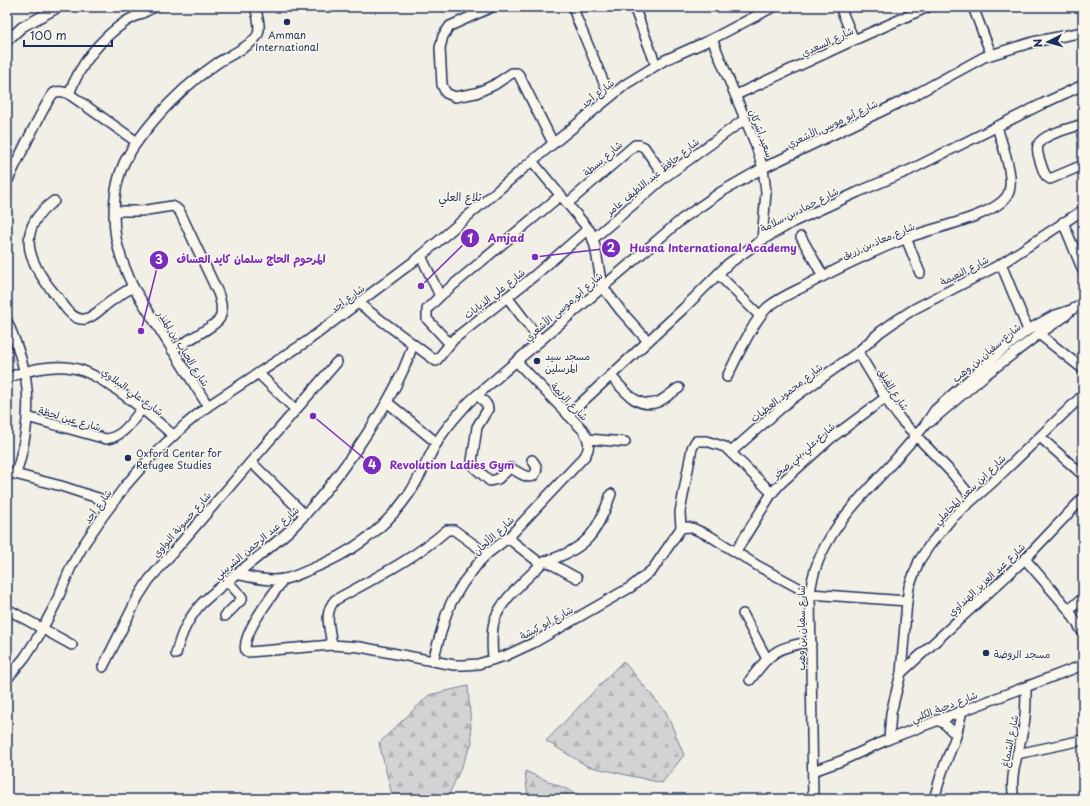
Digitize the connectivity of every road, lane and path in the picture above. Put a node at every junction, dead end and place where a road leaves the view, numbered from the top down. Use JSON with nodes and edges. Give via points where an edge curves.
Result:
{"nodes":[{"id":1,"x":59,"y":7,"type":"edge"},
{"id":2,"x":155,"y":7,"type":"edge"},
{"id":3,"x":255,"y":7,"type":"edge"},
{"id":4,"x":492,"y":7,"type":"edge"},
{"id":5,"x":573,"y":7,"type":"edge"},
{"id":6,"x":634,"y":7,"type":"edge"},
{"id":7,"x":773,"y":7,"type":"edge"},
{"id":8,"x":840,"y":7,"type":"edge"},
{"id":9,"x":928,"y":7,"type":"edge"},
{"id":10,"x":969,"y":7,"type":"edge"},
{"id":11,"x":974,"y":11,"type":"edge"},
{"id":12,"x":1083,"y":32,"type":"edge"},
{"id":13,"x":712,"y":39,"type":"junction"},
{"id":14,"x":854,"y":40,"type":"junction"},
{"id":15,"x":7,"y":41,"type":"edge"},
{"id":16,"x":991,"y":54,"type":"junction"},
{"id":17,"x":656,"y":65,"type":"junction"},
{"id":18,"x":1083,"y":85,"type":"edge"},
{"id":19,"x":69,"y":94,"type":"junction"},
{"id":20,"x":736,"y":95,"type":"junction"},
{"id":21,"x":610,"y":97,"type":"junction"},
{"id":22,"x":745,"y":119,"type":"junction"},
{"id":23,"x":1083,"y":124,"type":"edge"},
{"id":24,"x":997,"y":126,"type":"junction"},
{"id":25,"x":137,"y":142,"type":"junction"},
{"id":26,"x":554,"y":143,"type":"junction"},
{"id":27,"x":532,"y":161,"type":"junction"},
{"id":28,"x":1083,"y":164,"type":"edge"},
{"id":29,"x":763,"y":168,"type":"junction"},
{"id":30,"x":665,"y":177,"type":"junction"},
{"id":31,"x":7,"y":182,"type":"edge"},
{"id":32,"x":561,"y":195,"type":"junction"},
{"id":33,"x":54,"y":201,"type":"dead end"},
{"id":34,"x":568,"y":203,"type":"junction"},
{"id":35,"x":1083,"y":210,"type":"edge"},
{"id":36,"x":115,"y":211,"type":"junction"},
{"id":37,"x":1063,"y":222,"type":"junction"},
{"id":38,"x":588,"y":228,"type":"junction"},
{"id":39,"x":801,"y":237,"type":"dead end"},
{"id":40,"x":593,"y":238,"type":"junction"},
{"id":41,"x":906,"y":238,"type":"junction"},
{"id":42,"x":762,"y":240,"type":"junction"},
{"id":43,"x":421,"y":256,"type":"junction"},
{"id":44,"x":1001,"y":264,"type":"junction"},
{"id":45,"x":1083,"y":271,"type":"edge"},
{"id":46,"x":920,"y":273,"type":"dead end"},
{"id":47,"x":718,"y":274,"type":"junction"},
{"id":48,"x":822,"y":276,"type":"junction"},
{"id":49,"x":133,"y":286,"type":"junction"},
{"id":50,"x":602,"y":286,"type":"junction"},
{"id":51,"x":440,"y":296,"type":"junction"},
{"id":52,"x":507,"y":296,"type":"junction"},
{"id":53,"x":358,"y":303,"type":"junction"},
{"id":54,"x":1083,"y":304,"type":"edge"},
{"id":55,"x":1071,"y":310,"type":"junction"},
{"id":56,"x":760,"y":316,"type":"junction"},
{"id":57,"x":7,"y":321,"type":"edge"},
{"id":58,"x":1028,"y":330,"type":"junction"},
{"id":59,"x":1039,"y":334,"type":"junction"},
{"id":60,"x":540,"y":340,"type":"junction"},
{"id":61,"x":648,"y":341,"type":"junction"},
{"id":62,"x":413,"y":344,"type":"junction"},
{"id":63,"x":449,"y":344,"type":"junction"},
{"id":64,"x":172,"y":350,"type":"junction"},
{"id":65,"x":858,"y":352,"type":"junction"},
{"id":66,"x":337,"y":362,"type":"dead end"},
{"id":67,"x":517,"y":362,"type":"junction"},
{"id":68,"x":1083,"y":369,"type":"edge"},
{"id":69,"x":24,"y":372,"type":"junction"},
{"id":70,"x":259,"y":374,"type":"junction"},
{"id":71,"x":611,"y":376,"type":"junction"},
{"id":72,"x":726,"y":377,"type":"dead end"},
{"id":73,"x":7,"y":378,"type":"edge"},
{"id":74,"x":679,"y":388,"type":"dead end"},
{"id":75,"x":477,"y":395,"type":"junction"},
{"id":76,"x":1083,"y":395,"type":"edge"},
{"id":77,"x":885,"y":398,"type":"junction"},
{"id":78,"x":387,"y":402,"type":"junction"},
{"id":79,"x":208,"y":406,"type":"junction"},
{"id":80,"x":142,"y":409,"type":"junction"},
{"id":81,"x":296,"y":410,"type":"junction"},
{"id":82,"x":568,"y":415,"type":"junction"},
{"id":83,"x":27,"y":417,"type":"junction"},
{"id":84,"x":925,"y":425,"type":"junction"},
{"id":85,"x":174,"y":435,"type":"junction"},
{"id":86,"x":916,"y":436,"type":"junction"},
{"id":87,"x":1040,"y":437,"type":"junction"},
{"id":88,"x":588,"y":439,"type":"junction"},
{"id":89,"x":625,"y":442,"type":"dead end"},
{"id":90,"x":437,"y":443,"type":"junction"},
{"id":91,"x":731,"y":452,"type":"junction"},
{"id":92,"x":532,"y":460,"type":"dead end"},
{"id":93,"x":251,"y":462,"type":"junction"},
{"id":94,"x":11,"y":473,"type":"edge"},
{"id":95,"x":1083,"y":475,"type":"edge"},
{"id":96,"x":772,"y":493,"type":"junction"},
{"id":97,"x":611,"y":494,"type":"dead end"},
{"id":98,"x":1083,"y":498,"type":"edge"},
{"id":99,"x":973,"y":499,"type":"junction"},
{"id":100,"x":113,"y":503,"type":"junction"},
{"id":101,"x":305,"y":515,"type":"junction"},
{"id":102,"x":681,"y":528,"type":"junction"},
{"id":103,"x":508,"y":538,"type":"junction"},
{"id":104,"x":736,"y":551,"type":"junction"},
{"id":105,"x":487,"y":554,"type":"junction"},
{"id":106,"x":1025,"y":559,"type":"junction"},
{"id":107,"x":544,"y":562,"type":"junction"},
{"id":108,"x":236,"y":574,"type":"junction"},
{"id":109,"x":577,"y":578,"type":"dead end"},
{"id":110,"x":284,"y":579,"type":"junction"},
{"id":111,"x":227,"y":581,"type":"junction"},
{"id":112,"x":810,"y":594,"type":"junction"},
{"id":113,"x":1083,"y":598,"type":"edge"},
{"id":114,"x":907,"y":601,"type":"junction"},
{"id":115,"x":7,"y":609,"type":"edge"},
{"id":116,"x":1069,"y":610,"type":"junction"},
{"id":117,"x":743,"y":614,"type":"dead end"},
{"id":118,"x":225,"y":616,"type":"dead end"},
{"id":119,"x":43,"y":628,"type":"junction"},
{"id":120,"x":1083,"y":633,"type":"edge"},
{"id":121,"x":811,"y":642,"type":"junction"},
{"id":122,"x":72,"y":645,"type":"dead end"},
{"id":123,"x":332,"y":645,"type":"junction"},
{"id":124,"x":176,"y":654,"type":"dead end"},
{"id":125,"x":493,"y":659,"type":"junction"},
{"id":126,"x":767,"y":659,"type":"junction"},
{"id":127,"x":433,"y":660,"type":"junction"},
{"id":128,"x":1083,"y":665,"type":"edge"},
{"id":129,"x":103,"y":667,"type":"dead end"},
{"id":130,"x":901,"y":673,"type":"junction"},
{"id":131,"x":7,"y":679,"type":"edge"},
{"id":132,"x":750,"y":680,"type":"dead end"},
{"id":133,"x":1026,"y":687,"type":"junction"},
{"id":134,"x":959,"y":712,"type":"junction"},
{"id":135,"x":938,"y":720,"type":"junction"},
{"id":136,"x":952,"y":731,"type":"junction"},
{"id":137,"x":889,"y":739,"type":"junction"},
{"id":138,"x":1083,"y":740,"type":"edge"},
{"id":139,"x":953,"y":741,"type":"junction"},
{"id":140,"x":1017,"y":754,"type":"junction"},
{"id":141,"x":813,"y":771,"type":"junction"},
{"id":142,"x":813,"y":799,"type":"edge"},
{"id":143,"x":934,"y":799,"type":"edge"},
{"id":144,"x":1014,"y":799,"type":"edge"}],
"edges":[{"from":1,"to":15,"type":"street","via":[[22,27]]},
{"from":2,"to":19,"type":"street","via":[[124,23],[98,46],[74,80]]},
{"from":3,"to":25,"type":"street","name":"شارع الحباب بن المنذر","via":[[259,26],[254,39],[198,77],[160,113]]},
{"from":4,"to":26,"type":"street","via":[[450,26],[443,36],[440,48],[442,85],[446,94],[455,98],[476,94],[512,73],[517,73]]},
{"from":5,"to":21,"type":"street"},
{"from":6,"to":17,"type":"street"},
{"from":7,"to":13,"type":"street","name":"شارع أحد"},
{"from":8,"to":14,"type":"street"},
{"from":9,"to":14,"type":"street","name":"شارع السعدي"},
{"from":10,"to":11,"type":"street"},
{"from":11,"to":16,"type":"street"},
{"from":12,"to":16,"type":"street","name":"شارع أبو موسى الأشعري"},
{"from":13,"to":17,"type":"street","name":"شارع أحد"},
{"from":13,"to":20,"type":"street","name":"سعيد أشركان"},
{"from":14,"to":20,"type":"street","name":"شارع السعدي"},
{"from":16,"to":29,"type":"street","name":"شارع أبو موسى الأشعري","via":[[886,110]]},
{"from":17,"to":21,"type":"street","name":"شارع أحد"},
{"from":18,"to":24,"type":"street","name":"شارع حماد بن سلامة"},
{"from":19,"to":25,"type":"street"},
{"from":19,"to":31,"type":"street","via":[[58,92],[50,97]]},
{"from":20,"to":22,"type":"street","name":"سعيد أشركان"},
{"from":21,"to":26,"type":"street","name":"شارع أحد"},
{"from":22,"to":29,"type":"street","name":"سعيد أشركان"},
{"from":22,"to":30,"type":"street","name":"شارع حافظ عبد اللطيف عامر"},
{"from":23,"to":28,"type":"street","via":[[1042,139],[1038,146],[1038,157],[1048,178]]},
{"from":24,"to":41,"type":"street","name":"شارع معاذ بن زريق","via":[[1010,178],[1006,197],[983,213]]},
{"from":24,"to":42,"type":"street","name":"شارع حماد بن سلامة","via":[[910,170],[793,222]]},
{"from":25,"to":36,"type":"street","name":"شارع الحباب بن المنذر","via":[[120,171]]},
{"from":26,"to":27,"type":"street","name":"شارع أحد"},
{"from":27,"to":32,"type":"street"},
{"from":27,"to":43,"type":"street","name":"شارع أحد"},
{"from":29,"to":42,"type":"street","name":"سعيد أشركان","via":[[766,192]]},
{"from":29,"to":50,"type":"street","name":"شارع أبو موسى الأشعري","via":[[689,213]]},
{"from":30,"to":34,"type":"street","name":"شارع بسطة","via":[[644,148],[639,144],[635,145]]},
{"from":30,"to":40,"type":"street","name":"شارع حافظ عبد اللطيف عامر"},
{"from":32,"to":34,"type":"street"},
{"from":32,"to":51,"type":"street"},
{"from":33,"to":49,"type":"street","via":[[34,221],[30,249],[37,270],[71,313],[80,319],[89,317]]},
{"from":34,"to":38,"type":"street"},
{"from":35,"to":37,"type":"street","name":"شارع النعيمة"},
{"from":36,"to":49,"type":"street","name":"شارع الحباب بن المنذر","via":[[118,248]]},
{"from":36,"to":64,"type":"street","via":[[176,208],[221,300],[218,322]]},
{"from":37,"to":44,"type":"street","name":"شارع النعيمة"},
{"from":37,"to":45,"type":"street"},
{"from":38,"to":40,"type":"street"},
{"from":38,"to":52,"type":"street","name":"شارع علي الذيابات","via":[[534,276]]},
{"from":39,"to":48,"type":"street"},
{"from":40,"to":50,"type":"street"},
{"from":41,"to":46,"type":"street"},
{"from":41,"to":48,"type":"street","name":"شارع معاذ بن زريق"},
{"from":42,"to":47,"type":"street","name":"شارع حماد بن سلامة","via":[[732,260]]},
{"from":43,"to":51,"type":"street"},
{"from":43,"to":53,"type":"street","name":"شارع أحد"},
{"from":44,"to":58,"type":"street"},
{"from":44,"to":65,"type":"street","name":"شارع النعيمة","via":[[914,309],[880,332]]},
{"from":47,"to":56,"type":"street"},
{"from":47,"to":61,"type":"street","name":"شارع حماد بن سلامة"},
{"from":48,"to":56,"type":"street","name":"شارع معاذ بن زريق","via":[[772,304]]},
{"from":49,"to":64,"type":"street","name":"شارع الحباب بن المنذر"},
{"from":50,"to":60,"type":"street","name":"شارع أبو موسى الأشعري"},
{"from":50,"to":61,"type":"street"},
{"from":51,"to":63,"type":"street","via":[[427,308],[426,314],[427,319]]},
{"from":52,"to":60,"type":"street"},
{"from":52,"to":63,"type":"street","name":"شارع علي الذيابات"},
{"from":53,"to":62,"type":"street"},
{"from":53,"to":70,"type":"street","name":"شارع أحد"},
{"from":54,"to":55,"type":"street","name":"شارع سفيان بن وهب"},
{"from":55,"to":58,"type":"street","name":"شارع سفيان بن وهب","via":[[1053,316]]},
{"from":55,"to":59,"type":"street","name":"شارع سفيان بن وهب"},
{"from":56,"to":72,"type":"street","name":"شارع معاذ بن زريق"},
{"from":57,"to":69,"type":"street"},
{"from":58,"to":84,"type":"street","name":"شارع سفيان بن وهب","via":[[935,410]]},
{"from":59,"to":68,"type":"street"},
{"from":59,"to":84,"type":"street","name":"شارع سفيان بن وهب"},
{"from":60,"to":67,"type":"street","name":"شارع أبو موسى الأشعري"},
{"from":61,"to":71,"type":"street","name":"شارع حماد بن سلامة"},
{"from":62,"to":63,"type":"street","name":"شارع علي الذيابات","via":[[436,361]]},
{"from":62,"to":78,"type":"street","name":"شارع عبد الرحمن الشربيني","via":[[400,380]]},
{"from":64,"to":79,"type":"street","name":"شارع الحباب بن المنذر"},
{"from":65,"to":77,"type":"street","name":"شارع الفيلق"},
{"from":65,"to":91,"type":"street","name":"شارع محمود العطيات","via":[[789,401]]},
{"from":66,"to":81,"type":"street","name":"شارع حسونة النواوي"},
{"from":67,"to":75,"type":"street","name":"شارع أبو موسى الأشعري"},
{"from":67,"to":82,"type":"street","name":"شارع الرتمة"},
{"from":69,"to":73,"type":"street","name":"شارع علي الببلاوي"},
{"from":69,"to":80,"type":"street","name":"شارع علي الببلاوي","via":[[56,367],[83,370]]},
{"from":69,"to":83,"type":"street"},
{"from":70,"to":79,"type":"street","name":"شارع أحد"},
{"from":70,"to":81,"type":"street"},
{"from":71,"to":74,"type":"street","via":[[630,396],[642,403],[658,402]]},
{"from":71,"to":82,"type":"street","name":"شارع حماد بن سلامة"},
{"from":75,"to":90,"type":"street","name":"شارع أبو موسى الأشعري","via":[[461,411]]},
{"from":75,"to":92,"type":"street","via":[[488,409],[476,430],[472,458],[475,468],[490,482],[498,479],[510,468],[530,477],[536,470]]},
{"from":76,"to":87,"type":"street","name":"شارع ابن سعد المحاملي"},
{"from":77,"to":86,"type":"street","name":"شارع الفيلق"},
{"from":77,"to":96,"type":"street","name":"شارع علي بني صخر","via":[[826,442]]},
{"from":78,"to":90,"type":"street"},
{"from":78,"to":101,"type":"street","name":"شارع عبد الرحمن الشربيني","via":[[346,464]]},
{"from":79,"to":85,"type":"street","name":"شارع أحد"},
{"from":80,"to":83,"type":"street","name":"شارع عين لحظة","via":[[121,434],[106,439]]},
{"from":80,"to":85,"type":"street","name":"شارع علي الببلاوي"},
{"from":81,"to":93,"type":"street","name":"شارع حسونة النواوي"},
{"from":82,"to":88,"type":"street","name":"شارع الرتمة"},
{"from":83,"to":94,"type":"street","via":[[26,429]]},
{"from":84,"to":86,"type":"street","name":"شارع سفيان بن وهب"},
{"from":85,"to":100,"type":"street","name":"شارع أحد","via":[[143,466]]},
{"from":86,"to":99,"type":"street","name":"شارع الفيلق"},
{"from":86,"to":112,"type":"street","name":"شارع سفيان بن وهب","via":[[838,526],[818,560],[812,575]]},
{"from":87,"to":95,"type":"street"},
{"from":87,"to":99,"type":"street","name":"شارع ابن سعد المحاملي"},
{"from":88,"to":89,"type":"street"},
{"from":88,"to":103,"type":"street","name":"شارع الألحان","via":[[589,447],[585,456]]},
{"from":90,"to":110,"type":"street","name":"شارع أبو موسى الأشعري","via":[[402,504],[370,537],[346,553]]},
{"from":91,"to":96,"type":"street"},
{"from":91,"to":102,"type":"street","via":[[714,442],[694,443],[680,512]]},
{"from":93,"to":101,"type":"street"},
{"from":93,"to":129,"type":"street","name":"شارع حسونة النواوي","via":[[149,580]]},
{"from":94,"to":100,"type":"street"},
{"from":96,"to":104,"type":"street","name":"شارع علي بني صخر"},
{"from":97,"to":107,"type":"street","via":[[592,535],[576,549]]},
{"from":98,"to":106,"type":"street","name":"شارع عبد العزيز الهنداوي"},
{"from":99,"to":114,"type":"street","name":"شارع ابن سعد المحاملي","via":[[952,518],[919,561]]},
{"from":100,"to":119,"type":"street","name":"شارع أحد","via":[[76,557]]},
{"from":101,"to":108,"type":"street","name":"شارع عبد الرحمن الشربيني"},
{"from":102,"to":104,"type":"street","via":[[688,527],[701,531]]},
{"from":102,"to":125,"type":"street","name":"شارع أبو كبشة","via":[[653,569],[631,587],[533,643]]},
{"from":103,"to":105,"type":"street","name":"شارع الألحان"},
{"from":103,"to":107,"type":"street"},
{"from":104,"to":112,"type":"street"},
{"from":105,"to":123,"type":"street","via":[[454,530],[447,530],[401,563],[335,600],[328,613]]},
{"from":105,"to":127,"type":"street","name":"شارع الألحان","via":[[463,583],[451,603]]},
{"from":106,"to":116,"type":"street"},
{"from":106,"to":130,"type":"street","name":"شارع عبد العزيز الهنداوي"},
{"from":107,"to":109,"type":"street"},
{"from":107,"to":125,"type":"street","via":[[511,595],[498,613],[492,631]]},
{"from":108,"to":110,"type":"street","name":"شارع أبو موسى الأشعري","via":[[264,580]]},
{"from":108,"to":111,"type":"street","name":"شارع عبد الرحمن الشربيني"},
{"from":110,"to":123,"type":"street","name":"شارع أبو كبشة","via":[[258,615],[246,642],[246,651],[255,653]]},
{"from":111,"to":118,"type":"street","via":[[242,600]]},
{"from":111,"to":124,"type":"street","name":"شارع عبد الرحمن الشربيني","via":[[197,609],[182,636]]},
{"from":112,"to":114,"type":"street"},
{"from":112,"to":121,"type":"street","name":"شارع سفيان بن وهب"},
{"from":113,"to":116,"type":"street"},
{"from":114,"to":130,"type":"street","name":"شارع ابن سعد المحاملي"},
{"from":115,"to":119,"type":"street"},
{"from":116,"to":120,"type":"street"},
{"from":117,"to":126,"type":"street"},
{"from":119,"to":122,"type":"street"},
{"from":119,"to":131,"type":"street","name":"شارع أحد","via":[[25,657]]},
{"from":121,"to":126,"type":"street","via":[[781,648]]},
{"from":121,"to":141,"type":"street","name":"شارع سفيان بن وهب"},
{"from":123,"to":127,"type":"street","name":"شارع أبو كبشة","via":[[360,647]]},
{"from":125,"to":127,"type":"street","name":"شارع أبو كبشة","via":[[464,666]]},
{"from":126,"to":132,"type":"street"},
{"from":128,"to":133,"type":"street","name":"شارع دحية الكلبي"},
{"from":130,"to":137,"type":"street","name":"شارع ابن سعد المحاملي","via":[[891,713]]},
{"from":133,"to":134,"type":"street","name":"شارع دحية الكلبي"},
{"from":133,"to":140,"type":"street","name":"شارع الشماغ","via":[[1025,722]]},
{"from":134,"to":135,"type":"street","name":"شارع دحية الكلبي"},
{"from":134,"to":136,"type":"street"},
{"from":134,"to":139,"type":"street"},
{"from":135,"to":136,"type":"street"},
{"from":135,"to":137,"type":"street","name":"شارع دحية الكلبي"},
{"from":136,"to":139,"type":"street"},
{"from":137,"to":141,"type":"street","name":"شارع دحية الكلبي","via":[[841,762]]},
{"from":138,"to":140,"type":"street"},
{"from":139,"to":143,"type":"street"},
{"from":140,"to":144,"type":"street","name":"شارع الشماغ","via":[[1012,791]]},
{"from":141,"to":142,"type":"street","name":"شارع سفيان بن وهب"}]}
